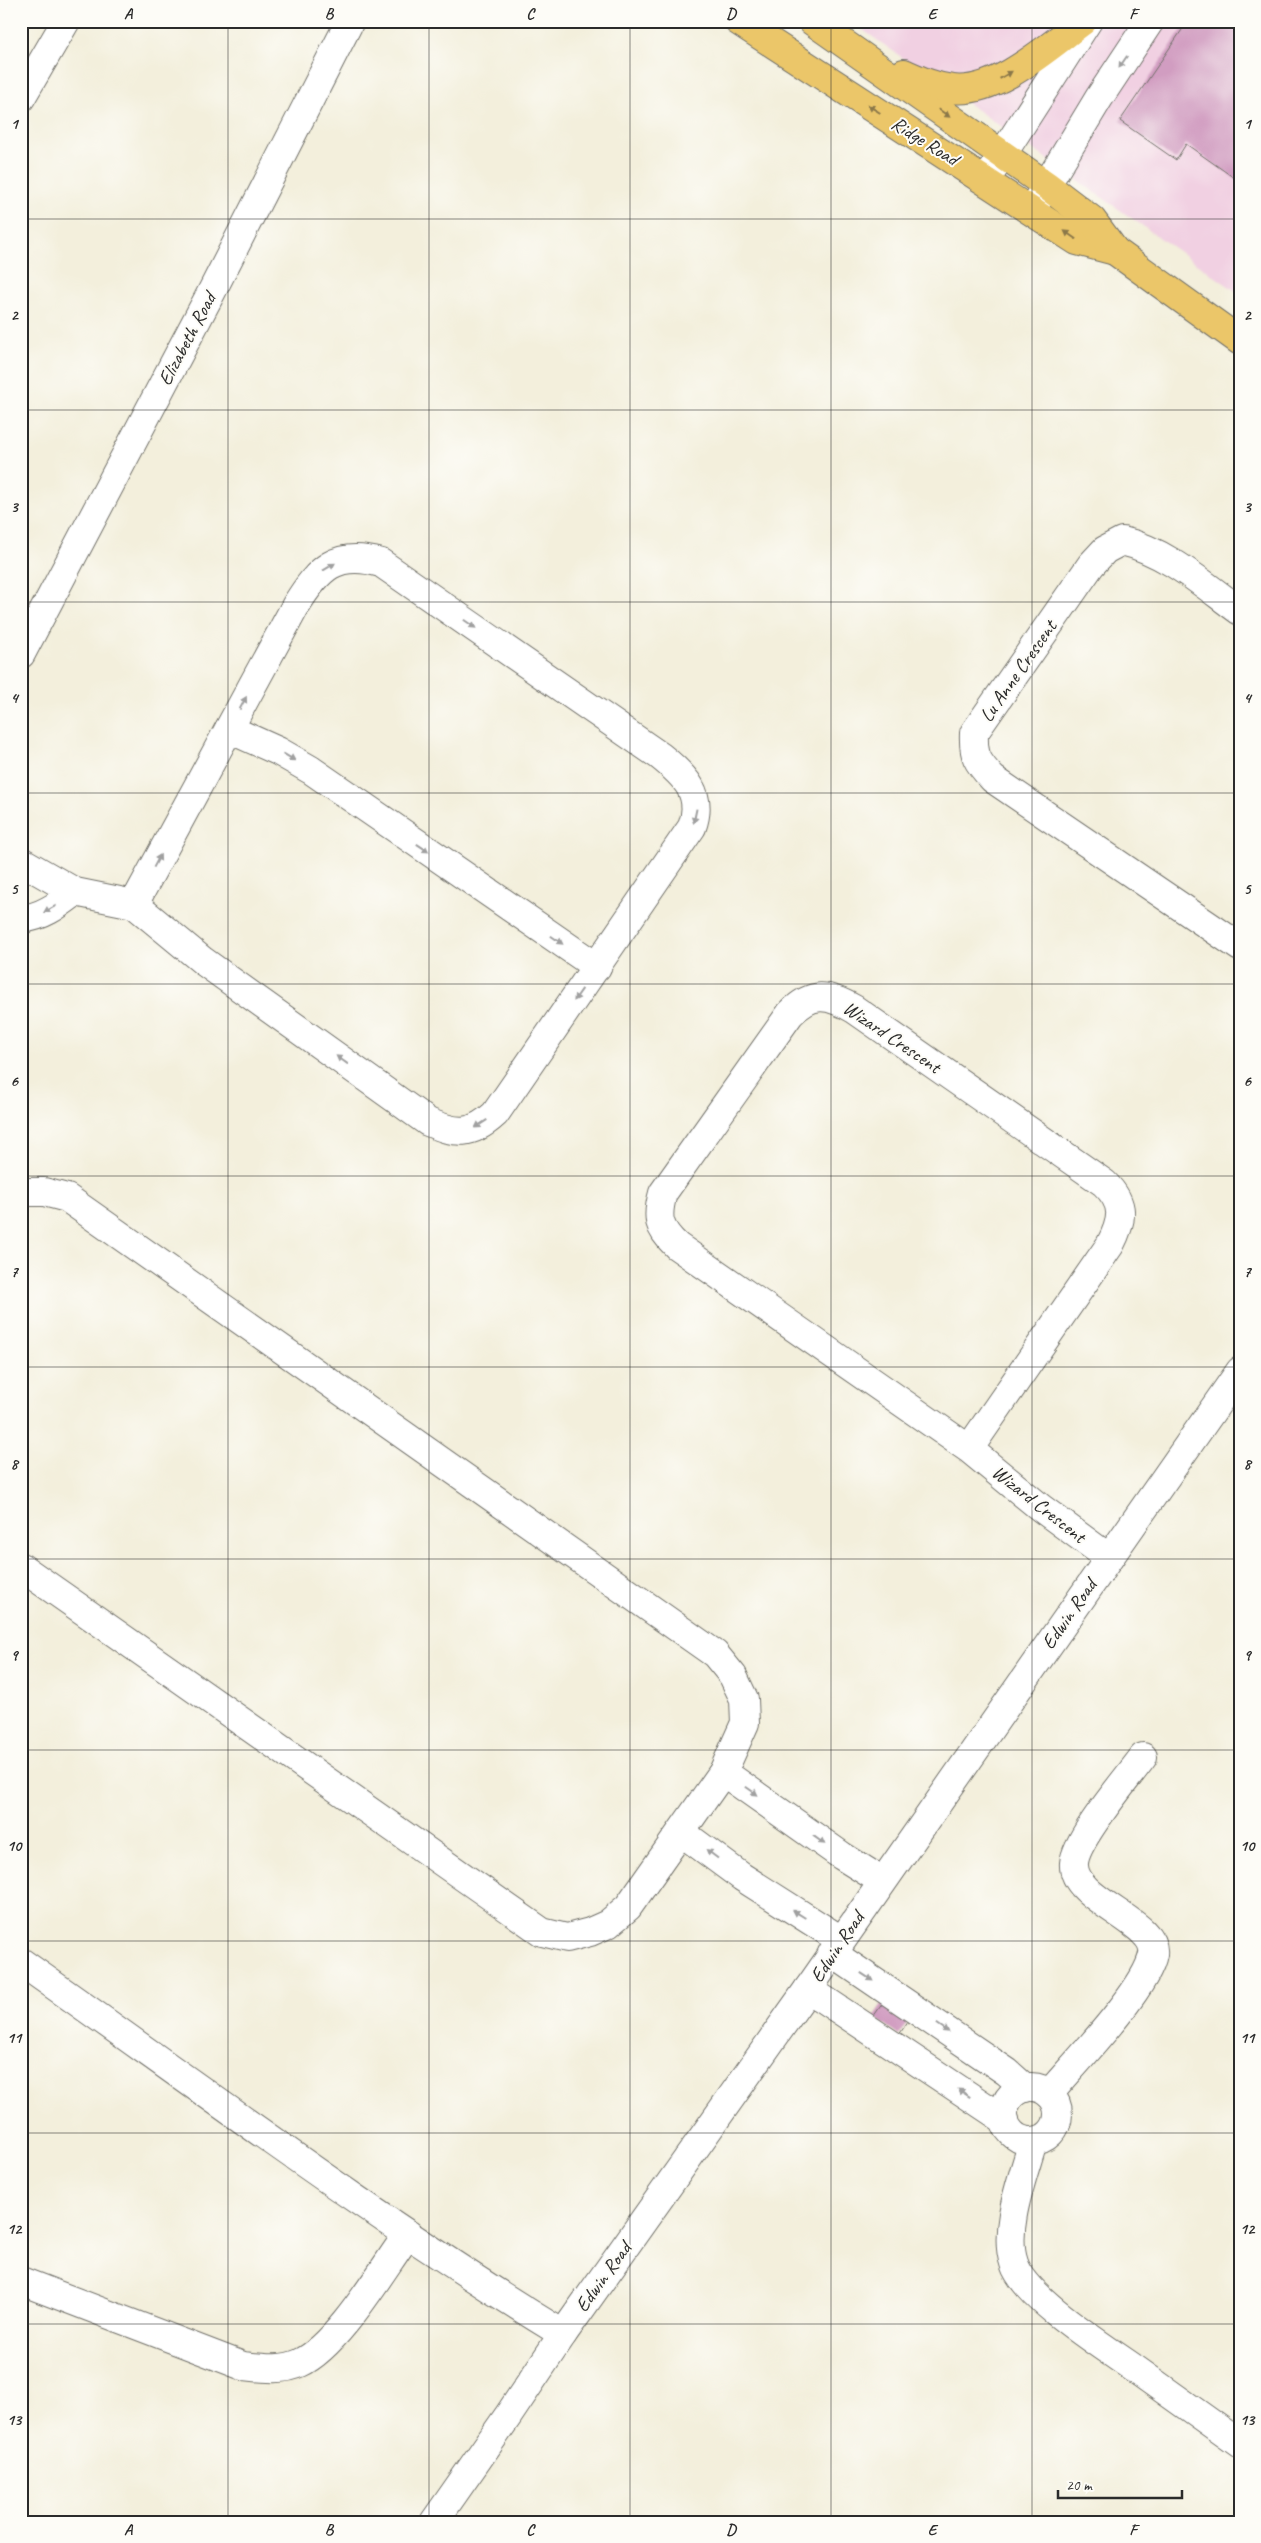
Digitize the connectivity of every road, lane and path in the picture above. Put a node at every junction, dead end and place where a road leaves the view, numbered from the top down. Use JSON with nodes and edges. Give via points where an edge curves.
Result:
{"nodes":[{"id":1,"x":66,"y":21,"type":"edge"},
{"id":2,"x":350,"y":21,"type":"edge"},
{"id":3,"x":738,"y":21,"type":"edge"},
{"id":4,"x":812,"y":21,"type":"edge"},
{"id":5,"x":1083,"y":21,"type":"edge"},
{"id":6,"x":1088,"y":21,"type":"edge"},
{"id":7,"x":1150,"y":21,"type":"edge"},
{"id":8,"x":846,"y":46,"type":"junction"},
{"id":9,"x":21,"y":98,"type":"edge"},
{"id":10,"x":1002,"y":154,"type":"junction"},
{"id":11,"x":986,"y":180,"type":"junction"},
{"id":12,"x":1046,"y":185,"type":"junction"},
{"id":13,"x":1032,"y":209,"type":"junction"},
{"id":14,"x":1115,"y":251,"type":"junction"},
{"id":15,"x":1240,"y":341,"type":"edge"},
{"id":16,"x":1240,"y":611,"type":"edge"},
{"id":17,"x":21,"y":654,"type":"edge"},
{"id":18,"x":229,"y":729,"type":"junction"},
{"id":19,"x":21,"y":861,"type":"edge"},
{"id":20,"x":75,"y":892,"type":"junction"},
{"id":21,"x":134,"y":904,"type":"junction"},
{"id":22,"x":21,"y":918,"type":"edge"},
{"id":23,"x":1240,"y":947,"type":"edge"},
{"id":24,"x":597,"y":968,"type":"junction"},
{"id":25,"x":21,"y":1192,"type":"edge"},
{"id":26,"x":1240,"y":1371,"type":"edge"},
{"id":27,"x":969,"y":1449,"type":"junction"},
{"id":28,"x":1109,"y":1558,"type":"junction"},
{"id":29,"x":21,"y":1567,"type":"edge"},
{"id":30,"x":1143,"y":1757,"type":"dead end"},
{"id":31,"x":723,"y":1772,"type":"junction"},
{"id":32,"x":681,"y":1832,"type":"junction"},
{"id":33,"x":882,"y":1881,"type":"junction"},
{"id":34,"x":836,"y":1947,"type":"junction"},
{"id":35,"x":21,"y":1962,"type":"edge"},
{"id":36,"x":808,"y":1989,"type":"junction"},
{"id":37,"x":1037,"y":2091,"type":"junction"},
{"id":38,"x":1005,"y":2120,"type":"junction"},
{"id":39,"x":1033,"y":2141,"type":"junction"},
{"id":40,"x":408,"y":2234,"type":"junction"},
{"id":41,"x":21,"y":2281,"type":"edge"},
{"id":42,"x":563,"y":2334,"type":"junction"},
{"id":43,"x":1240,"y":2444,"type":"edge"},
{"id":44,"x":434,"y":2522,"type":"edge"}],
"edges":[{"from":1,"to":9,"type":"street"},
{"from":2,"to":17,"type":"street","name":"Elizabeth Road"},
{"from":11,"to":3,"type":"main road","name":"Ridge Road","one_way":true},
{"from":4,"to":8,"type":"main road","name":"Ridge Road"},
{"from":8,"to":5,"type":"main road","one_way":true,"via":[[930,85],[954,90],[1002,78]]},
{"from":6,"to":10,"type":"street"},
{"from":7,"to":12,"type":"street","one_way":true,"via":[[1098,98]]},
{"from":8,"to":10,"type":"main road","name":"Ridge Road","one_way":true},
{"from":10,"to":11,"type":"street"},
{"from":10,"to":12,"type":"main road","name":"Ridge Road"},
{"from":11,"to":13,"type":"main road","name":"Ridge Road"},
{"from":12,"to":13,"type":"street"},
{"from":12,"to":14,"type":"main road","name":"Ridge Road","via":[[1092,220]]},
{"from":14,"to":13,"type":"main road","name":"Ridge Road","one_way":true,"via":[[1077,241]]},
{"from":14,"to":15,"type":"main road","name":"Ridge Road"},
{"from":16,"to":23,"type":"street","name":"Lu Anne Crescent","via":[[1143,545],[1122,540],[1105,550],[1091,565],[974,733],[974,750],[979,764],[993,779]]},
{"from":21,"to":18,"type":"street","one_way":true},
{"from":18,"to":24,"type":"street","one_way":true,"via":[[311,770]]},
{"from":18,"to":24,"type":"street","one_way":true,"via":[[296,605],[317,574],[329,564],[346,559],[364,558],[381,563],[660,756],[680,772],[690,787],[697,802],[692,827]]},
{"from":19,"to":20,"type":"street"},
{"from":20,"to":21,"type":"street"},
{"from":20,"to":22,"type":"street","one_way":true,"via":[[34,918]]},
{"from":24,"to":21,"type":"street","one_way":true,"via":[[495,1114],[473,1130],[459,1131],[428,1122],[203,960]]},
{"from":25,"to":31,"type":"street","via":[[44,1192],[67,1198],[715,1654],[733,1676],[744,1699],[745,1723]]},
{"from":26,"to":28,"type":"street","name":"Edwin Road"},
{"from":27,"to":27,"type":"street","name":"Wizard Crescent","via":[[677,1246],[660,1222],[663,1192],[673,1177],[790,1014],[813,998],[826,996],[854,1009],[1104,1183],[1115,1193],[1119,1204],[1119,1227],[1110,1245]]},
{"from":27,"to":28,"type":"street","name":"Wizard Crescent"},
{"from":28,"to":33,"type":"street","name":"Edwin Road"},
{"from":29,"to":32,"type":"street","via":[[542,1932],[567,1938],[608,1924],[628,1907]]},
{"from":30,"to":37,"type":"street","via":[[1099,1816],[1074,1863],[1080,1881],[1096,1898],[1135,1924],[1148,1938],[1154,1952],[1148,1970],[1119,2012]]},
{"from":31,"to":32,"type":"street"},
{"from":31,"to":33,"type":"street","one_way":true},
{"from":34,"to":32,"type":"street","one_way":true},
{"from":33,"to":34,"type":"street","name":"Edwin Road"},
{"from":34,"to":36,"type":"street","name":"Edwin Road"},
{"from":34,"to":37,"type":"street","one_way":true,"via":[[999,2067]]},
{"from":35,"to":40,"type":"street"},
{"from":38,"to":36,"type":"street","one_way":true},
{"from":36,"to":42,"type":"street","name":"Edwin Road"},
{"from":37,"to":38,"type":"street","via":[[1016,2092],[1008,2100]]},
{"from":37,"to":39,"type":"street","via":[[1057,2104],[1058,2117],[1054,2129],[1045,2138]]},
{"from":38,"to":39,"type":"street","via":[[1010,2131],[1020,2139]]},
{"from":39,"to":43,"type":"street","via":[[1016,2201],[1010,2242],[1014,2264],[1022,2278],[1073,2324]]},
{"from":40,"to":41,"type":"street","via":[[323,2347],[300,2363],[276,2369],[243,2366]]},
{"from":40,"to":42,"type":"street"},
{"from":42,"to":44,"type":"street","name":"Edwin Road"}]}
